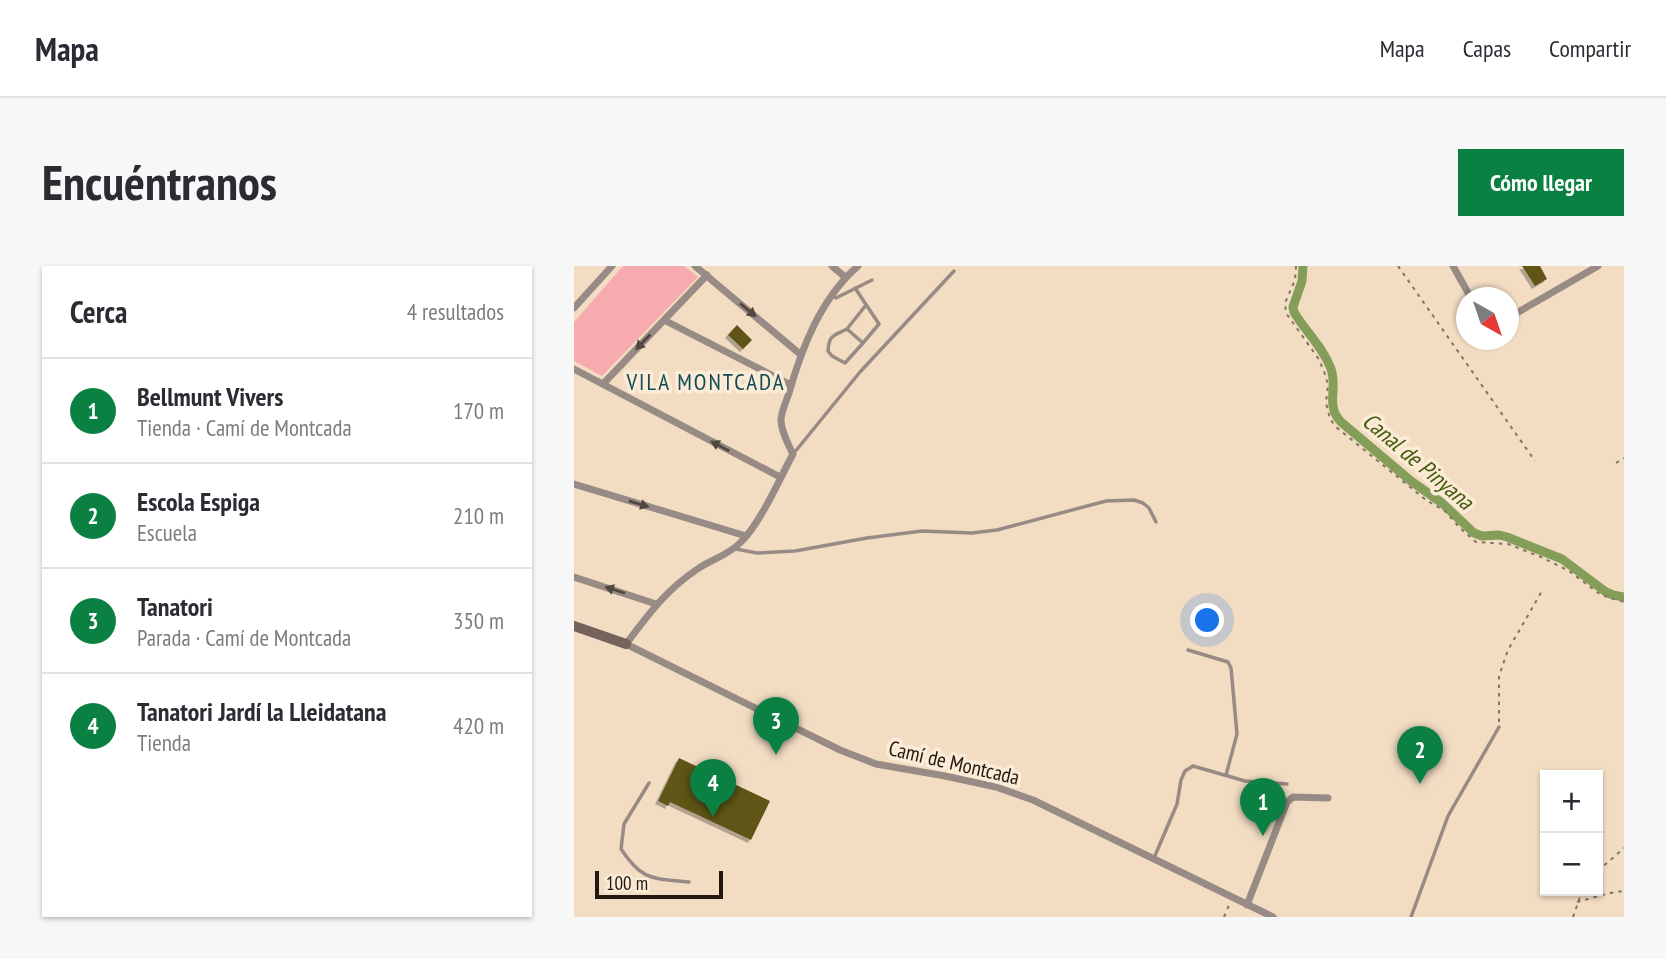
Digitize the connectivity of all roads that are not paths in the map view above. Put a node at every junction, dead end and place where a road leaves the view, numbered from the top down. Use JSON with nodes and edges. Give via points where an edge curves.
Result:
{"nodes":[{"id":1,"x":612,"y":266,"type":"edge"},
{"id":2,"x":695,"y":266,"type":"edge"},
{"id":3,"x":832,"y":266,"type":"edge"},
{"id":4,"x":858,"y":266,"type":"edge"},
{"id":5,"x":1454,"y":266,"type":"edge"},
{"id":6,"x":1598,"y":266,"type":"edge"},
{"id":7,"x":954,"y":271,"type":"dead end"},
{"id":8,"x":707,"y":275,"type":"junction"},
{"id":9,"x":845,"y":277,"type":"junction"},
{"id":10,"x":872,"y":280,"type":"dead end"},
{"id":11,"x":1465,"y":287,"type":"edge"},
{"id":12,"x":855,"y":288,"type":"junction"},
{"id":13,"x":832,"y":295,"type":"junction"},
{"id":14,"x":866,"y":305,"type":"junction"},
{"id":15,"x":574,"y":308,"type":"edge"},
{"id":16,"x":1519,"y":312,"type":"edge"},
{"id":17,"x":664,"y":320,"type":"junction"},
{"id":18,"x":847,"y":329,"type":"junction"},
{"id":19,"x":863,"y":343,"type":"junction"},
{"id":20,"x":800,"y":354,"type":"junction"},
{"id":21,"x":574,"y":369,"type":"edge"},
{"id":22,"x":603,"y":384,"type":"junction"},
{"id":23,"x":791,"y":385,"type":"junction"},
{"id":24,"x":793,"y":454,"type":"junction"},
{"id":25,"x":780,"y":477,"type":"junction"},
{"id":26,"x":574,"y":484,"type":"edge"},
{"id":27,"x":1156,"y":522,"type":"dead end"},
{"id":28,"x":746,"y":537,"type":"junction"},
{"id":29,"x":734,"y":549,"type":"junction"},
{"id":30,"x":574,"y":577,"type":"edge"},
{"id":31,"x":656,"y":604,"type":"junction"},
{"id":32,"x":574,"y":626,"type":"edge"},
{"id":33,"x":626,"y":644,"type":"junction"},
{"id":34,"x":1188,"y":650,"type":"dead end"},
{"id":35,"x":1499,"y":727,"type":"road end"},
{"id":36,"x":1226,"y":775,"type":"junction"},
{"id":37,"x":649,"y":783,"type":"dead end"},
{"id":38,"x":1287,"y":784,"type":"dead end"},
{"id":39,"x":1328,"y":798,"type":"dead end"},
{"id":40,"x":1153,"y":860,"type":"junction"},
{"id":41,"x":689,"y":882,"type":"dead end"},
{"id":42,"x":1247,"y":905,"type":"junction"},
{"id":43,"x":1273,"y":917,"type":"edge"},
{"id":44,"x":1411,"y":917,"type":"edge"}],
"edges":[{"from":1,"to":15,"type":"street"},
{"from":2,"to":8,"type":"street"},
{"from":3,"to":9,"type":"street"},
{"from":4,"to":9,"type":"street"},
{"from":5,"to":11,"type":"street"},
{"from":6,"to":16,"type":"street"},
{"from":7,"to":24,"type":"lane","via":[[860,372]]},
{"from":8,"to":17,"type":"street"},
{"from":8,"to":20,"type":"street","one_way":true},
{"from":9,"to":13,"type":"street"},
{"from":10,"to":12,"type":"lane"},
{"from":12,"to":13,"type":"lane","via":[[836,298]]},
{"from":12,"to":14,"type":"lane"},
{"from":13,"to":20,"type":"street"},
{"from":14,"to":18,"type":"lane"},
{"from":14,"to":19,"type":"lane","via":[[879,324]]},
{"from":17,"to":22,"type":"street","one_way":true},
{"from":17,"to":23,"type":"street"},
{"from":18,"to":19,"type":"lane"},
{"from":18,"to":19,"type":"lane","via":[[828,341],[832,356],[845,363]]},
{"from":20,"to":23,"type":"street"},
{"from":21,"to":22,"type":"street"},
{"from":25,"to":22,"type":"street","one_way":true},
{"from":23,"to":24,"type":"street","via":[[781,418]]},
{"from":24,"to":25,"type":"street"},
{"from":25,"to":28,"type":"street"},
{"from":26,"to":28,"type":"street","one_way":true},
{"from":27,"to":29,"type":"lane","via":[[1143,503],[1106,501],[997,530],[922,531],[795,551]]},
{"from":28,"to":29,"type":"street"},
{"from":29,"to":31,"type":"street","via":[[697,569]]},
{"from":31,"to":30,"type":"street","one_way":true},
{"from":31,"to":33,"type":"street"},
{"from":32,"to":33,"type":"street"},
{"from":33,"to":40,"type":"street","name":"Camí de Montcada","via":[[840,750],[876,764],[996,787],[1033,800]]},
{"from":34,"to":36,"type":"lane","via":[[1228,662],[1231,668],[1237,734]]},
{"from":35,"to":44,"type":"lane","via":[[1448,816]]},
{"from":36,"to":38,"type":"lane"},
{"from":36,"to":40,"type":"lane","via":[[1193,766],[1185,771],[1177,804]]},
{"from":37,"to":41,"type":"lane","via":[[624,824],[621,849],[632,866],[649,877]]},
{"from":39,"to":42,"type":"street","via":[[1293,797],[1287,802]]},
{"from":40,"to":42,"type":"street","name":"Camí de Montcada"},
{"from":42,"to":43,"type":"street","name":"Camí de Montcada"}]}
